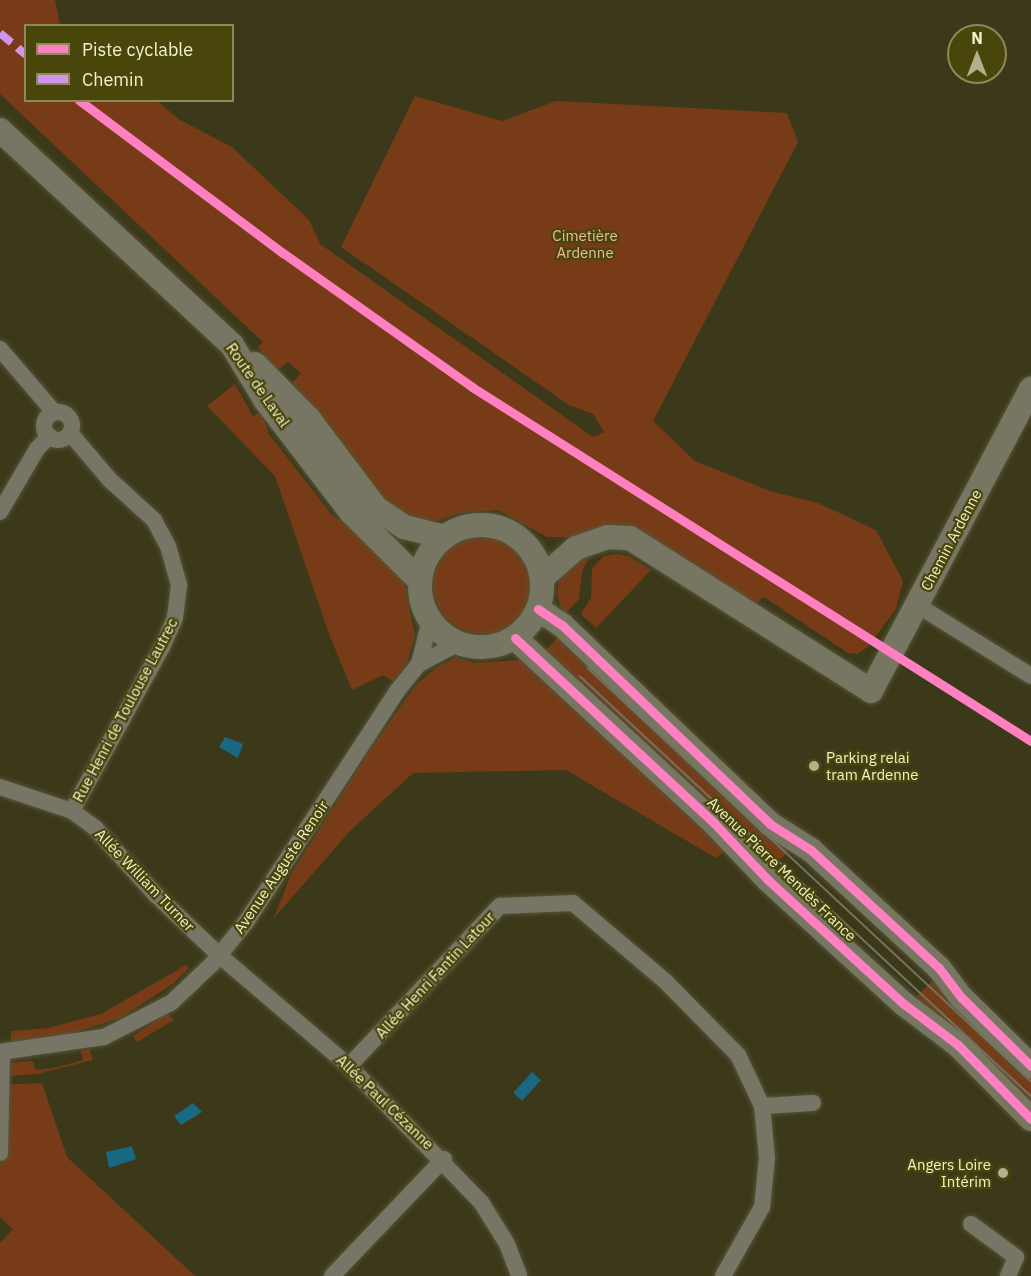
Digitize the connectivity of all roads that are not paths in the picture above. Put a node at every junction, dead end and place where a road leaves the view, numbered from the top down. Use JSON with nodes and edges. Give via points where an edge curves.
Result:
{"nodes":[{"id":1,"x":0,"y":130,"type":"edge"},
{"id":2,"x":232,"y":345,"type":"junction"},
{"id":3,"x":0,"y":349,"type":"edge"},
{"id":4,"x":1031,"y":389,"type":"edge"},
{"id":5,"x":54,"y":412,"type":"junction"},
{"id":6,"x":70,"y":433,"type":"junction"},
{"id":7,"x":48,"y":436,"type":"junction"},
{"id":8,"x":0,"y":512,"type":"edge"},
{"id":9,"x":445,"y":537,"type":"junction"},
{"id":10,"x":524,"y":543,"type":"junction"},
{"id":11,"x":576,"y":548,"type":"junction"},
{"id":12,"x":542,"y":578,"type":"junction"},
{"id":13,"x":420,"y":581,"type":"junction"},
{"id":14,"x":917,"y":605,"type":"junction"},
{"id":15,"x":538,"y":609,"type":"junction"},
{"id":16,"x":430,"y":620,"type":"junction"},
{"id":17,"x":515,"y":638,"type":"junction"},
{"id":18,"x":459,"y":643,"type":"junction"},
{"id":19,"x":419,"y":664,"type":"junction"},
{"id":20,"x":1031,"y":676,"type":"edge"},
{"id":21,"x":0,"y":787,"type":"edge"},
{"id":22,"x":72,"y":811,"type":"junction"},
{"id":23,"x":219,"y":955,"type":"junction"},
{"id":24,"x":1,"y":1052,"type":"edge"},
{"id":25,"x":350,"y":1066,"type":"junction"},
{"id":26,"x":1031,"y":1066,"type":"edge"},
{"id":27,"x":813,"y":1103,"type":"dead end"},
{"id":28,"x":762,"y":1106,"type":"junction"},
{"id":29,"x":1031,"y":1119,"type":"edge"},
{"id":30,"x":0,"y":1153,"type":"edge"},
{"id":31,"x":444,"y":1159,"type":"junction"},
{"id":32,"x":972,"y":1224,"type":"dead end"},
{"id":33,"x":332,"y":1276,"type":"edge"},
{"id":34,"x":519,"y":1276,"type":"edge"},
{"id":35,"x":723,"y":1276,"type":"edge"},
{"id":36,"x":1008,"y":1276,"type":"edge"}],
"edges":[{"from":1,"to":2,"type":"main road","name":"Route de Laval"},
{"from":2,"to":9,"type":"main road","name":"Route de Laval","via":[[309,419],[376,508],[404,527]]},
{"from":2,"to":13,"type":"main road","name":"Route de Laval","via":[[266,400],[351,512]]},
{"from":3,"to":5,"type":"street"},
{"from":4,"to":14,"type":"main road","name":"Chemin Ardenne"},
{"from":5,"to":6,"type":"street","via":[[67,415],[72,423]]},
{"from":5,"to":7,"type":"street","via":[[44,423]]},
{"from":6,"to":7,"type":"street","via":[[58,440]]},
{"from":6,"to":22,"type":"street","name":"Rue Henri de Toulouse Lautrec","via":[[110,480],[154,520],[168,546],[179,585],[176,618]]},
{"from":7,"to":8,"type":"street"},
{"from":9,"to":10,"type":"main road","via":[[464,528],[485,526],[506,531]]},
{"from":9,"to":13,"type":"main road","via":[[430,554]]},
{"from":10,"to":11,"type":"main road"},
{"from":10,"to":12,"type":"main road","via":[[537,560]]},
{"from":11,"to":12,"type":"main road"},
{"from":11,"to":14,"type":"main road","name":"Chemin Ardenne","via":[[608,537],[641,543],[871,691]]},
{"from":12,"to":15,"type":"main road"},
{"from":13,"to":16,"type":"main road","via":[[422,602]]},
{"from":14,"to":20,"type":"street"},
{"from":15,"to":17,"type":"main road"},
{"from":15,"to":26,"type":"main road","name":"Avenue Pierre Mendès France","via":[[562,625],[770,824],[811,850],[922,952]]},
{"from":16,"to":18,"type":"main road","via":[[445,636]]},
{"from":16,"to":19,"type":"street","name":"Avenue Auguste Renoir"},
{"from":17,"to":18,"type":"main road","via":[[492,647]]},
{"from":17,"to":29,"type":"main road","name":"Avenue Pierre Mendès France","via":[[714,823],[768,880],[904,1005],[958,1045]]},
{"from":18,"to":19,"type":"street","name":"Avenue Auguste Renoir"},
{"from":19,"to":23,"type":"street","name":"Avenue Auguste Renoir","via":[[397,691],[246,922]]},
{"from":21,"to":22,"type":"street","name":"Allée William Turner"},
{"from":22,"to":23,"type":"street","name":"Allée William Turner","via":[[95,828],[156,895]]},
{"from":23,"to":24,"type":"street","name":"Avenue Auguste Renoir","via":[[172,1002],[104,1037]]},
{"from":23,"to":25,"type":"street","name":"Allée Paul Cézanne"},
{"from":24,"to":30,"type":"street","name":"Avenue Auguste Renoir"},
{"from":25,"to":28,"type":"street","name":"Allée Henri Fantin Latour","via":[[500,906],[573,903],[666,982],[738,1055]]},
{"from":25,"to":31,"type":"street","name":"Allée Paul Cézanne"},
{"from":27,"to":28,"type":"street"},
{"from":28,"to":35,"type":"street","name":"Allée Henri Fantin Latour","via":[[767,1158],[762,1207]]},
{"from":31,"to":33,"type":"street"},
{"from":31,"to":34,"type":"street","name":"Allée Paul Cézanne","via":[[481,1202],[507,1244]]},
{"from":32,"to":36,"type":"street","via":[[1016,1257]]}]}
